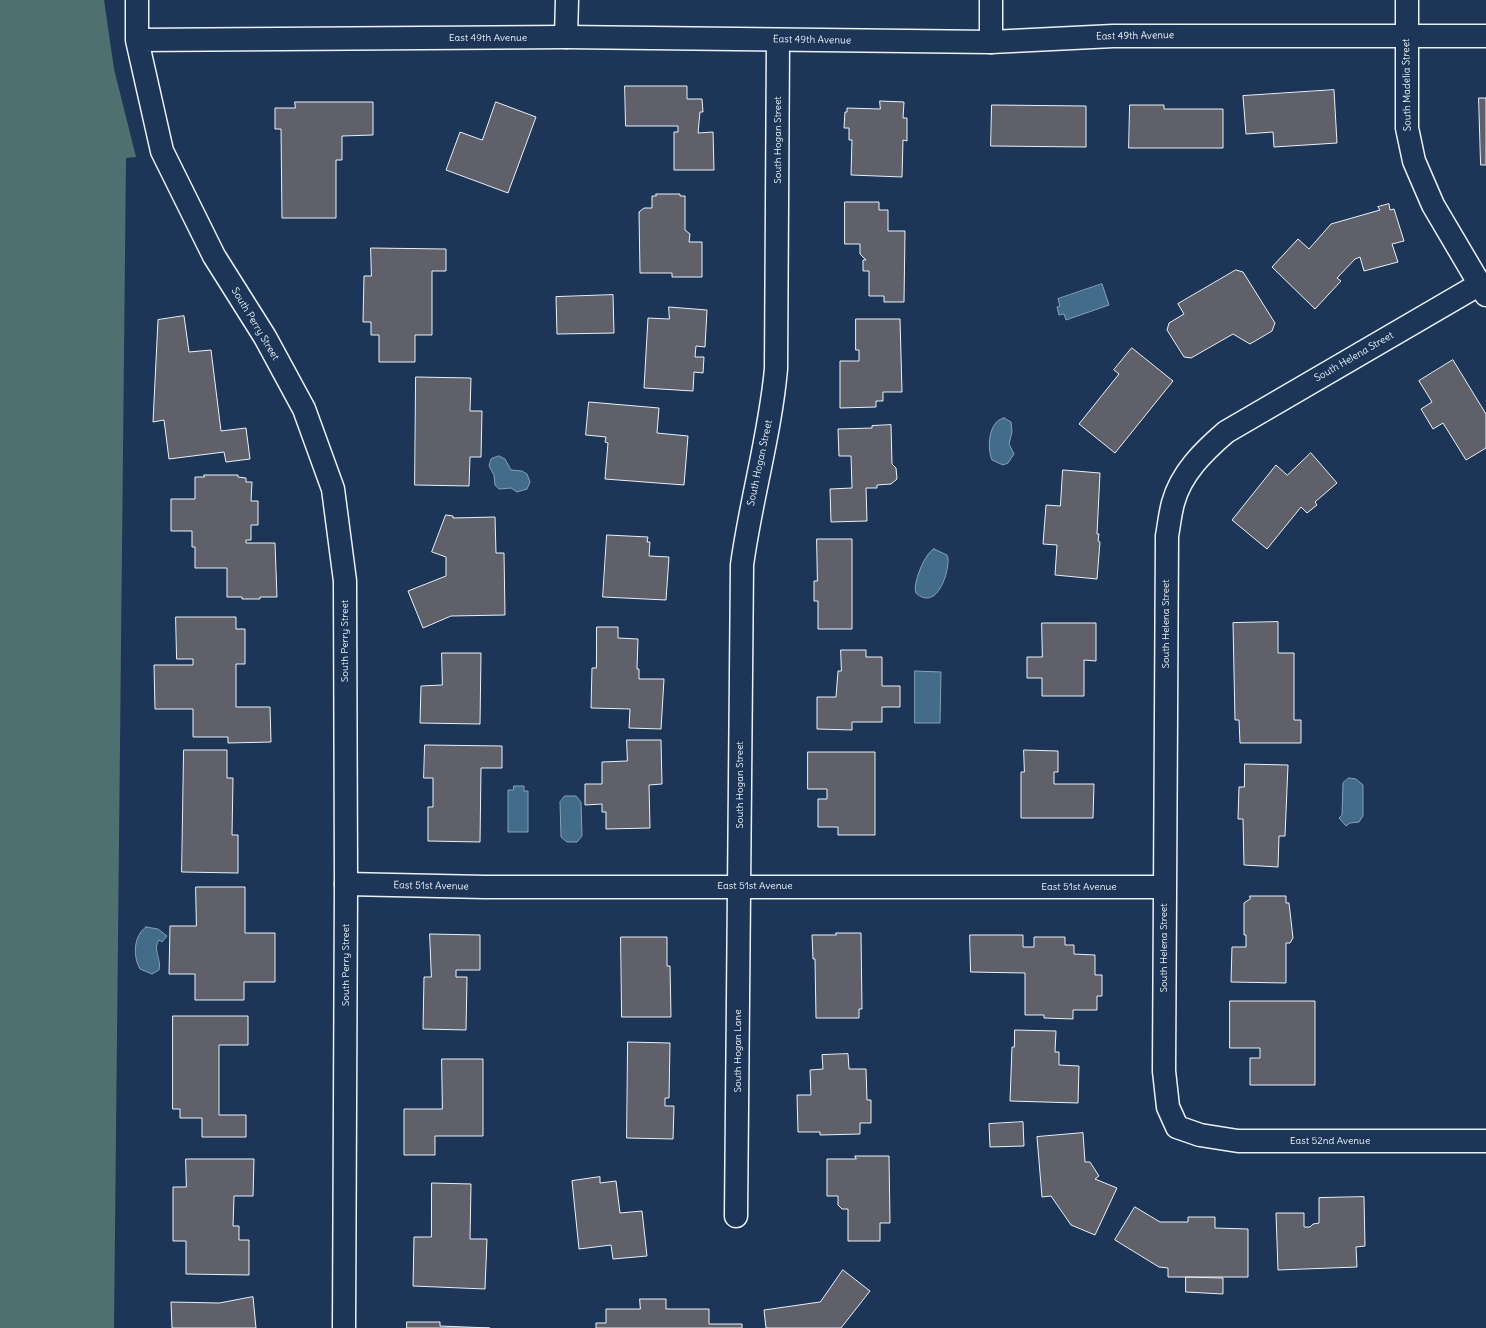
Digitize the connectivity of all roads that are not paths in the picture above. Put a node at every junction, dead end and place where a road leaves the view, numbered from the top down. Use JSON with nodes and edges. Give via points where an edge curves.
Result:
{"nodes":[{"id":1,"x":137,"y":0,"type":"edge"},
{"id":2,"x":566,"y":0,"type":"edge"},
{"id":3,"x":991,"y":0,"type":"edge"},
{"id":4,"x":1407,"y":0,"type":"edge"},
{"id":5,"x":1406,"y":35,"type":"junction"},
{"id":6,"x":1486,"y":36,"type":"edge"},
{"id":7,"x":566,"y":37,"type":"junction"},
{"id":8,"x":137,"y":40,"type":"junction"},
{"id":9,"x":778,"y":40,"type":"junction"},
{"id":10,"x":991,"y":42,"type":"junction"},
{"id":11,"x":1483,"y":289,"type":"edge"},
{"id":12,"x":346,"y":884,"type":"junction"},
{"id":13,"x":739,"y":886,"type":"junction"},
{"id":14,"x":1164,"y":887,"type":"junction"},
{"id":15,"x":1177,"y":1127,"type":"joint"},
{"id":16,"x":1486,"y":1141,"type":"edge"},
{"id":17,"x":736,"y":1216,"type":"dead end"},
{"id":18,"x":344,"y":1328,"type":"edge"}],
"edges":[{"from":1,"to":8,"type":"street","name":"South Perry Street"},
{"from":2,"to":7,"type":"street"},
{"from":3,"to":10,"type":"street"},
{"from":4,"to":5,"type":"street","name":"South Madelia Street"},
{"from":5,"to":6,"type":"street","name":"East 49th Avenue"},
{"from":5,"to":10,"type":"street","name":"East 49th Avenue","via":[[1113,36]]},
{"from":5,"to":11,"type":"street","name":"South Madelia Street","via":[[1407,128],[1414,161],[1433,205]]},
{"from":7,"to":8,"type":"street","name":"East 49th Avenue"},
{"from":7,"to":9,"type":"street","name":"East 49th Avenue"},
{"from":8,"to":12,"type":"street","name":"South Perry Street","via":[[162,151],[214,256],[265,337],[304,408],[333,489],[345,581]]},
{"from":9,"to":10,"type":"street","name":"East 49th Avenue"},
{"from":9,"to":13,"type":"street","name":"South Hogan Street","via":[[776,369],[773,403],[747,526],[742,565]]},
{"from":11,"to":14,"type":"street","name":"South Helena Street","via":[[1226,432],[1204,452],[1187,473],[1173,501],[1167,536]]},
{"from":12,"to":13,"type":"street","name":"East 51st Avenue","via":[[485,887]]},
{"from":12,"to":18,"type":"street","name":"South Perry Street"},
{"from":13,"to":14,"type":"street","name":"East 51st Avenue"},
{"from":13,"to":17,"type":"street","name":"South Hogan Lane"},
{"from":14,"to":15,"type":"street","name":"South Helena Street","via":[[1164,1071],[1168,1107]]},
{"from":15,"to":16,"type":"street","name":"East 52nd Avenue","via":[[1200,1135],[1238,1141]]}]}
